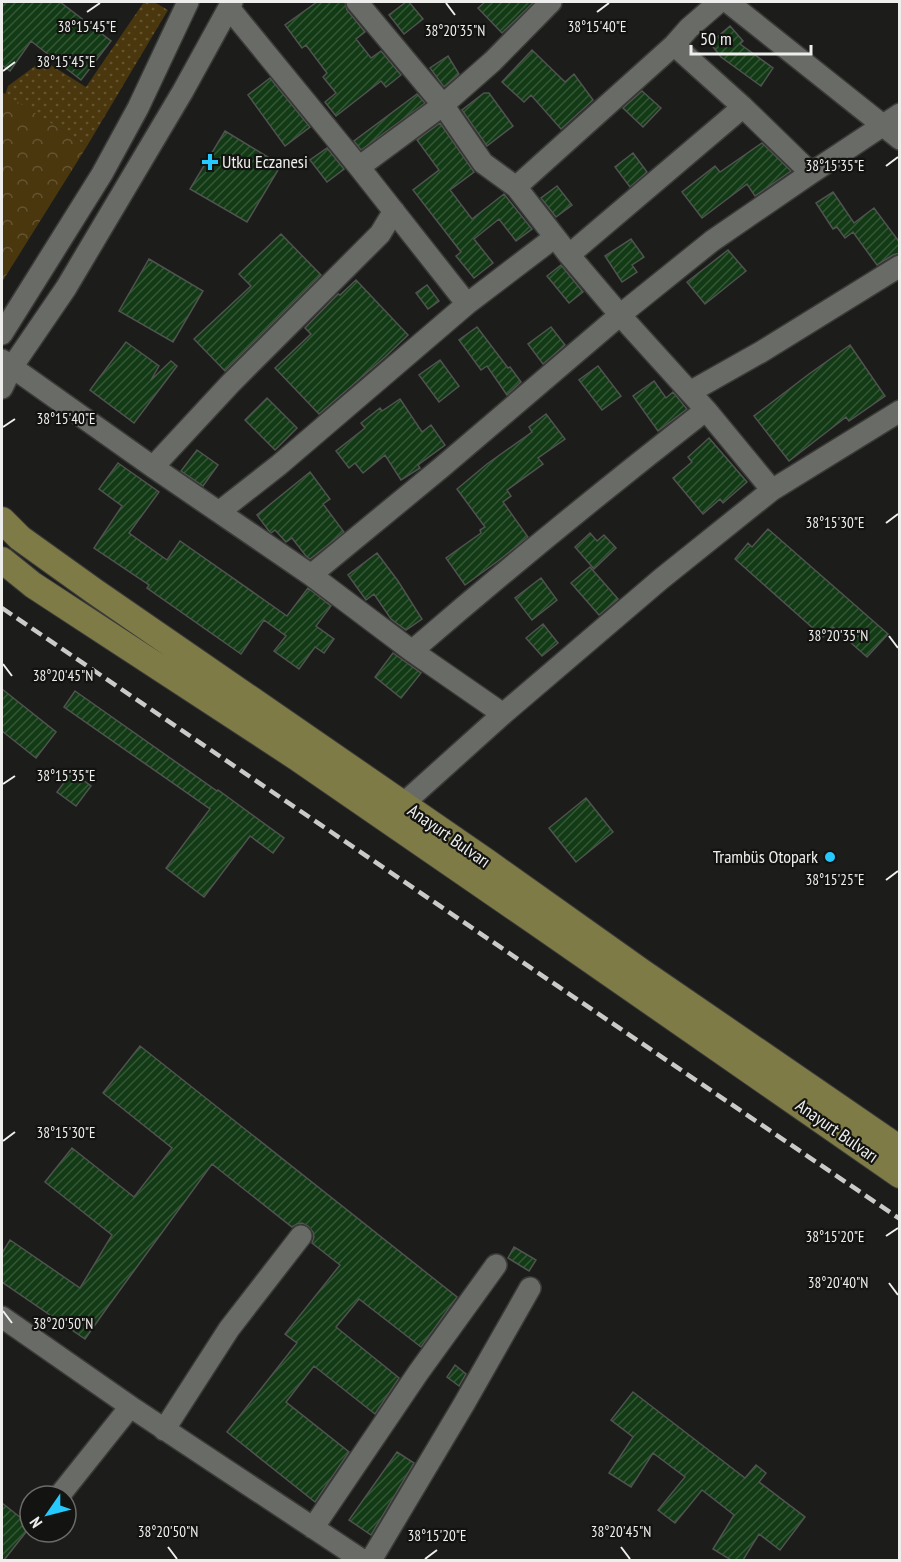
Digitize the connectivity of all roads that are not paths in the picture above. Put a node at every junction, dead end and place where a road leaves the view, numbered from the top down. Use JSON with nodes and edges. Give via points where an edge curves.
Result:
{"nodes":[{"id":1,"x":188,"y":2,"type":"edge"},
{"id":2,"x":357,"y":2,"type":"edge"},
{"id":3,"x":552,"y":2,"type":"edge"},
{"id":4,"x":719,"y":2,"type":"edge"},
{"id":5,"x":728,"y":2,"type":"edge"},
{"id":6,"x":230,"y":4,"type":"edge"},
{"id":7,"x":674,"y":45,"type":"junction"},
{"id":8,"x":443,"y":105,"type":"junction"},
{"id":9,"x":743,"y":108,"type":"junction"},
{"id":10,"x":891,"y":120,"type":"edge"},
{"id":11,"x":900,"y":139,"type":"edge"},
{"id":12,"x":359,"y":167,"type":"junction"},
{"id":13,"x":811,"y":173,"type":"junction"},
{"id":14,"x":516,"y":187,"type":"junction"},
{"id":15,"x":394,"y":211,"type":"junction"},
{"id":16,"x":555,"y":237,"type":"junction"},
{"id":17,"x":568,"y":255,"type":"junction"},
{"id":18,"x":900,"y":266,"type":"edge"},
{"id":19,"x":467,"y":304,"type":"junction"},
{"id":20,"x":620,"y":315,"type":"junction"},
{"id":21,"x":2,"y":334,"type":"edge"},
{"id":22,"x":7,"y":363,"type":"edge"},
{"id":23,"x":2,"y":388,"type":"edge"},
{"id":24,"x":690,"y":392,"type":"junction"},
{"id":25,"x":706,"y":410,"type":"junction"},
{"id":26,"x":900,"y":411,"type":"edge"},
{"id":27,"x":153,"y":467,"type":"junction"},
{"id":28,"x":772,"y":490,"type":"junction"},
{"id":29,"x":219,"y":512,"type":"junction"},
{"id":30,"x":2,"y":520,"type":"edge"},
{"id":31,"x":2,"y":560,"type":"edge"},
{"id":32,"x":311,"y":575,"type":"junction"},
{"id":33,"x":412,"y":651,"type":"junction"},
{"id":34,"x":503,"y":714,"type":"junction"},
{"id":35,"x":403,"y":804,"type":"junction"},
{"id":36,"x":900,"y":1149,"type":"edge"},
{"id":37,"x":900,"y":1175,"type":"edge"},
{"id":38,"x":301,"y":1236,"type":"dead end"},
{"id":39,"x":496,"y":1265,"type":"dead end"},
{"id":40,"x":530,"y":1288,"type":"dead end"},
{"id":41,"x":2,"y":1317,"type":"edge"},
{"id":42,"x":130,"y":1407,"type":"junction"},
{"id":43,"x":164,"y":1430,"type":"junction"},
{"id":44,"x":69,"y":1484,"type":"edge"},
{"id":45,"x":313,"y":1528,"type":"junction"},
{"id":46,"x":362,"y":1560,"type":"edge"},
{"id":47,"x":371,"y":1560,"type":"edge"}],
"edges":[{"from":1,"to":21,"type":"street","via":[[102,174]]},
{"from":2,"to":8,"type":"street"},
{"from":3,"to":8,"type":"street"},
{"from":4,"to":7,"type":"street"},
{"from":5,"to":10,"type":"street"},
{"from":6,"to":12,"type":"street"},
{"from":6,"to":22,"type":"street","via":[[66,288]]},
{"from":7,"to":9,"type":"street"},
{"from":7,"to":14,"type":"street"},
{"from":8,"to":12,"type":"street"},
{"from":8,"to":14,"type":"street","via":[[483,163]]},
{"from":9,"to":13,"type":"street"},
{"from":9,"to":17,"type":"street"},
{"from":10,"to":11,"type":"street"},
{"from":10,"to":13,"type":"street"},
{"from":12,"to":15,"type":"street"},
{"from":13,"to":20,"type":"street","via":[[712,241]]},
{"from":14,"to":16,"type":"street"},
{"from":15,"to":19,"type":"street"},
{"from":15,"to":27,"type":"street","via":[[380,234]]},
{"from":16,"to":17,"type":"street"},
{"from":16,"to":19,"type":"street"},
{"from":17,"to":20,"type":"street"},
{"from":18,"to":24,"type":"street"},
{"from":19,"to":29,"type":"street"},
{"from":20,"to":24,"type":"street"},
{"from":20,"to":32,"type":"street"},
{"from":22,"to":23,"type":"street"},
{"from":22,"to":27,"type":"street"},
{"from":24,"to":25,"type":"street"},
{"from":25,"to":28,"type":"street"},
{"from":25,"to":33,"type":"street","via":[[519,559]]},
{"from":26,"to":28,"type":"street"},
{"from":27,"to":29,"type":"street"},
{"from":28,"to":34,"type":"street"},
{"from":29,"to":32,"type":"street"},
{"from":30,"to":35,"type":"main road","name":"Anayurt Bulvarı","via":[[29,545]]},
{"from":31,"to":37,"type":"main road","name":"Anayurt Bulvarı","via":[[33,585],[296,757]]},
{"from":32,"to":33,"type":"street"},
{"from":33,"to":34,"type":"street"},
{"from":34,"to":35,"type":"street"},
{"from":35,"to":36,"type":"main road","name":"Anayurt Bulvarı"},
{"from":38,"to":43,"type":"street","via":[[229,1329]]},
{"from":39,"to":45,"type":"street"},
{"from":40,"to":47,"type":"street"},
{"from":41,"to":42,"type":"street"},
{"from":42,"to":43,"type":"street"},
{"from":42,"to":44,"type":"street"},
{"from":43,"to":45,"type":"street"},
{"from":45,"to":46,"type":"street"}]}
